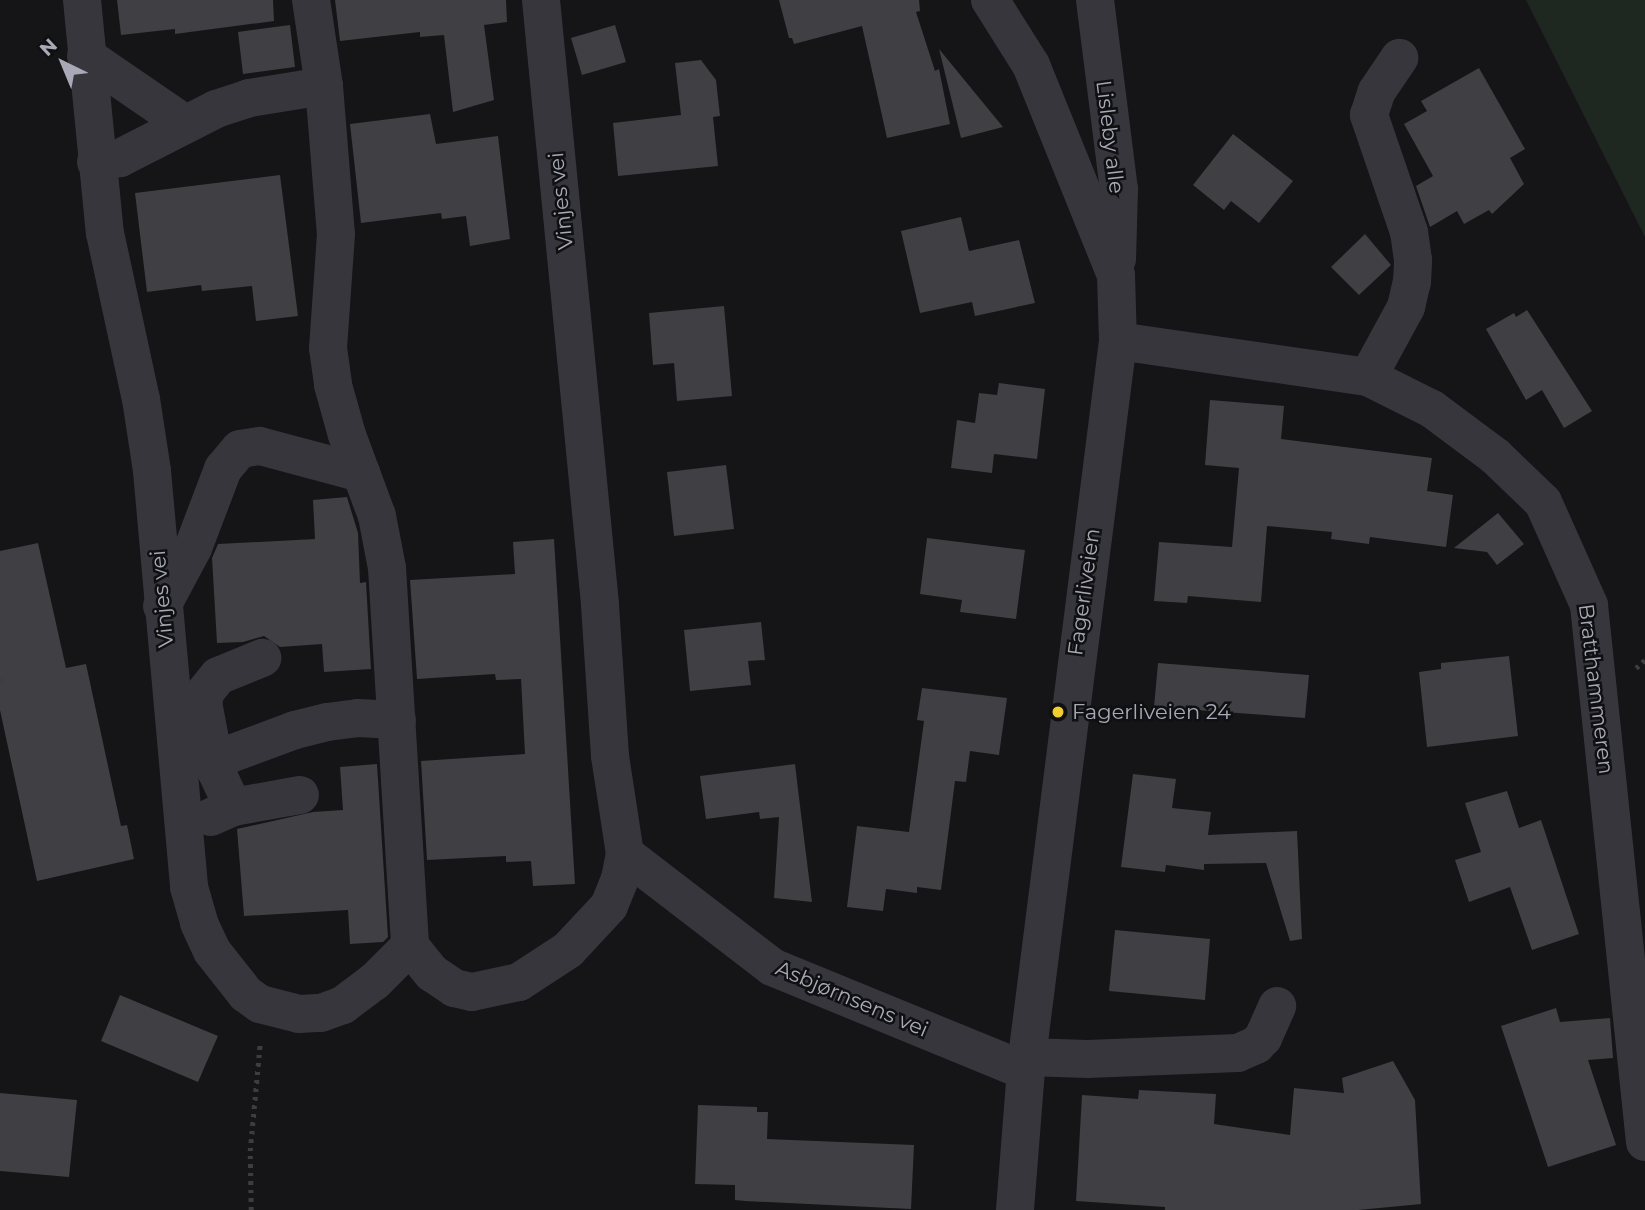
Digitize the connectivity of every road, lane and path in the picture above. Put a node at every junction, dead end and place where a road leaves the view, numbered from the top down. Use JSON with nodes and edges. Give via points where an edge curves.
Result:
{"nodes":[{"id":1,"x":82,"y":0,"type":"edge"},
{"id":2,"x":311,"y":0,"type":"edge"},
{"id":3,"x":541,"y":0,"type":"edge"},
{"id":4,"x":990,"y":0,"type":"edge"},
{"id":5,"x":1095,"y":0,"type":"edge"},
{"id":6,"x":86,"y":56,"type":"junction"},
{"id":7,"x":1399,"y":58,"type":"dead end"},
{"id":8,"x":324,"y":86,"type":"junction"},
{"id":9,"x":184,"y":123,"type":"junction"},
{"id":10,"x":96,"y":162,"type":"junction"},
{"id":11,"x":1116,"y":275,"type":"junction"},
{"id":12,"x":1118,"y":341,"type":"junction"},
{"id":13,"x":1368,"y":377,"type":"junction"},
{"id":14,"x":361,"y":473,"type":"junction"},
{"id":15,"x":162,"y":606,"type":"junction"},
{"id":16,"x":262,"y":658,"type":"dead end"},
{"id":17,"x":9,"y":679,"type":"dead end"},
{"id":18,"x":0,"y":681,"type":"edge"},
{"id":19,"x":397,"y":720,"type":"junction"},
{"id":20,"x":214,"y":760,"type":"junction"},
{"id":21,"x":300,"y":795,"type":"dead end"},
{"id":22,"x":233,"y":807,"type":"junction"},
{"id":23,"x":184,"y":830,"type":"junction"},
{"id":24,"x":625,"y":854,"type":"junction"},
{"id":25,"x":410,"y":946,"type":"junction"},
{"id":26,"x":260,"y":1004,"type":"junction"},
{"id":27,"x":1277,"y":1006,"type":"dead end"},
{"id":28,"x":1026,"y":1064,"type":"junction"},
{"id":29,"x":1645,"y":1142,"type":"edge"},
{"id":30,"x":251,"y":1210,"type":"edge"},
{"id":31,"x":1015,"y":1210,"type":"edge"}],
"edges":[{"from":1,"to":6,"type":"street","name":"Vinjes vei"},
{"from":2,"to":8,"type":"street"},
{"from":3,"to":24,"type":"street","name":"Vinjes vei","via":[[600,604],[610,756]]},
{"from":4,"to":11,"type":"street","name":"Fagerliveien","via":[[1031,65]]},
{"from":5,"to":11,"type":"street","name":"Lisleby alle","via":[[1119,189]]},
{"from":6,"to":9,"type":"street"},
{"from":6,"to":10,"type":"street","name":"Vinjes vei"},
{"from":7,"to":13,"type":"street","via":[[1377,91],[1369,115],[1409,232],[1412,282],[1406,307]]},
{"from":8,"to":9,"type":"street","via":[[249,98]]},
{"from":8,"to":14,"type":"street","via":[[336,234],[328,348],[334,385]]},
{"from":9,"to":10,"type":"street","via":[[120,158]]},
{"from":10,"to":15,"type":"street","name":"Vinjes vei","via":[[152,471]]},
{"from":11,"to":12,"type":"street","name":"Fagerliveien"},
{"from":12,"to":13,"type":"street","name":"Bratthammeren"},
{"from":12,"to":28,"type":"street","name":"Fagerliveien"},
{"from":13,"to":29,"type":"street","name":"Bratthammeren","via":[[1432,409],[1495,456],[1543,502],[1589,605]]},
{"from":14,"to":15,"type":"street","via":[[260,446],[240,449],[223,469],[193,548]]},
{"from":14,"to":19,"type":"street","via":[[377,516],[387,568]]},
{"from":15,"to":23,"type":"street","name":"Vinjes vei"},
{"from":16,"to":20,"type":"street","via":[[218,676],[206,691]]},
{"from":17,"to":18,"type":"path"},
{"from":19,"to":20,"type":"street","via":[[327,722]]},
{"from":19,"to":25,"type":"street"},
{"from":20,"to":22,"type":"street"},
{"from":21,"to":22,"type":"street"},
{"from":22,"to":23,"type":"street"},
{"from":23,"to":26,"type":"street","name":"Vinjes vei","via":[[189,887],[212,951],[229,976]]},
{"from":24,"to":25,"type":"street","name":"Vinjes vei","via":[[609,906],[543,970],[519,982],[472,992],[454,988],[432,973]]},
{"from":24,"to":28,"type":"street","name":"Asbjørnsens vei","via":[[772,967]]},
{"from":25,"to":26,"type":"street","name":"Vinjes vei","via":[[343,1005],[299,1014]]},
{"from":26,"to":30,"type":"path","via":[[251,1021],[260,1040],[250,1151]]},
{"from":27,"to":28,"type":"street","via":[[1263,1038],[1238,1053]]},
{"from":28,"to":31,"type":"street","name":"Fagerliveien"}]}
